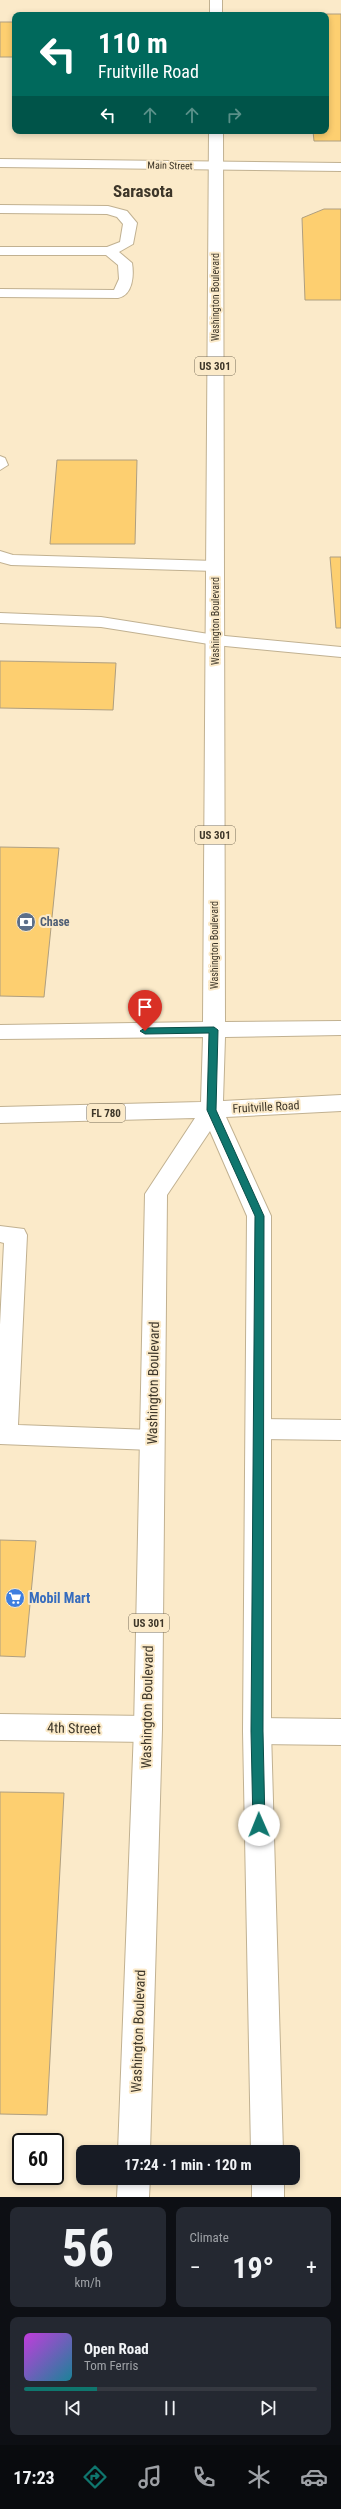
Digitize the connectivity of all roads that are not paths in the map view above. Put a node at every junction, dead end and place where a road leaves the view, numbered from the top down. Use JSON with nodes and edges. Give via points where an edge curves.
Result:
{"nodes":[{"id":1,"x":216,"y":0,"type":"edge"},
{"id":2,"x":216,"y":12,"type":"edge"},
{"id":3,"x":216,"y":134,"type":"edge"},
{"id":4,"x":0,"y":163,"type":"edge"},
{"id":5,"x":216,"y":166,"type":"junction"},
{"id":6,"x":341,"y":167,"type":"edge"},
{"id":7,"x":0,"y":209,"type":"edge"},
{"id":8,"x":0,"y":251,"type":"edge"},
{"id":9,"x":109,"y":251,"type":"junction"},
{"id":10,"x":0,"y":293,"type":"edge"},
{"id":11,"x":0,"y":461,"type":"edge"},
{"id":12,"x":0,"y":465,"type":"edge"},
{"id":13,"x":0,"y":556,"type":"edge"},
{"id":14,"x":215,"y":566,"type":"junction"},
{"id":15,"x":0,"y":618,"type":"edge"},
{"id":16,"x":215,"y":640,"type":"junction"},
{"id":17,"x":341,"y":652,"type":"edge"},
{"id":18,"x":341,"y":1028,"type":"edge"},
{"id":19,"x":214,"y":1030,"type":"junction"},
{"id":20,"x":0,"y":1032,"type":"edge"},
{"id":21,"x":341,"y":1103,"type":"edge"},
{"id":22,"x":212,"y":1110,"type":"junction"},
{"id":23,"x":0,"y":1115,"type":"edge"},
{"id":24,"x":0,"y":1234,"type":"edge"},
{"id":25,"x":258,"y":1429,"type":"junction"},
{"id":26,"x":341,"y":1430,"type":"edge"},
{"id":27,"x":3,"y":1434,"type":"edge"},
{"id":28,"x":152,"y":1440,"type":"junction"},
{"id":29,"x":0,"y":1727,"type":"edge"},
{"id":30,"x":148,"y":1730,"type":"junction"},
{"id":31,"x":257,"y":1731,"type":"junction"},
{"id":32,"x":341,"y":1732,"type":"edge"},
{"id":33,"x":134,"y":2145,"type":"edge"},
{"id":34,"x":267,"y":2145,"type":"edge"},
{"id":35,"x":134,"y":2185,"type":"edge"},
{"id":36,"x":268,"y":2185,"type":"edge"},
{"id":37,"x":133,"y":2197,"type":"edge"},
{"id":38,"x":268,"y":2197,"type":"edge"}],
"edges":[{"from":1,"to":2,"type":"main road"},
{"from":3,"to":5,"type":"main road","name":"Washington Boulevard","number":"US 301"},
{"from":4,"to":5,"type":"main road","name":"Main Street"},
{"from":5,"to":6,"type":"main road","name":"Main Street"},
{"from":5,"to":14,"type":"main road","name":"Washington Boulevard","number":"US 301"},
{"from":7,"to":9,"type":"lane","via":[[108,210],[122,214],[130,222],[126,244]]},
{"from":8,"to":9,"type":"lane"},
{"from":9,"to":10,"type":"lane","via":[[125,262],[127,275],[124,288],[118,294]]},
{"from":11,"to":12,"type":"lane"},
{"from":13,"to":14,"type":"lane","via":[[11,560]]},
{"from":14,"to":16,"type":"main road","name":"Washington Boulevard","number":"US 301"},
{"from":15,"to":16,"type":"lane","via":[[101,622]]},
{"from":16,"to":17,"type":"lane"},
{"from":16,"to":19,"type":"main road","name":"Washington Boulevard","number":"US 301"},
{"from":18,"to":19,"type":"main road"},
{"from":19,"to":20,"type":"main road"},
{"from":19,"to":22,"type":"main road","name":"Washington Boulevard","number":"US 301"},
{"from":21,"to":22,"type":"main road","name":"Fruitville Road"},
{"from":22,"to":23,"type":"main road","name":"Fruitville Road","number":"FL 780"},
{"from":22,"to":25,"type":"main road","name":"Washington Boulevard","number":"US 301","via":[[259,1216]]},
{"from":22,"to":28,"type":"main road","name":"Washington Boulevard","number":"US 301","via":[[156,1194]]},
{"from":24,"to":27,"type":"lane","via":[[16,1235]]},
{"from":25,"to":26,"type":"lane"},
{"from":25,"to":31,"type":"main road","name":"Washington Boulevard","number":"US 301"},
{"from":27,"to":28,"type":"lane"},
{"from":28,"to":30,"type":"main road","name":"Washington Boulevard","number":"US 301"},
{"from":29,"to":30,"type":"main road","name":"4th Street"},
{"from":30,"to":33,"type":"main road","name":"Washington Boulevard","number":"US 301"},
{"from":31,"to":32,"type":"main road"},
{"from":31,"to":34,"type":"main road","name":"Washington Boulevard","number":"US 301"},
{"from":35,"to":37,"type":"main road"},
{"from":36,"to":38,"type":"main road"}]}
